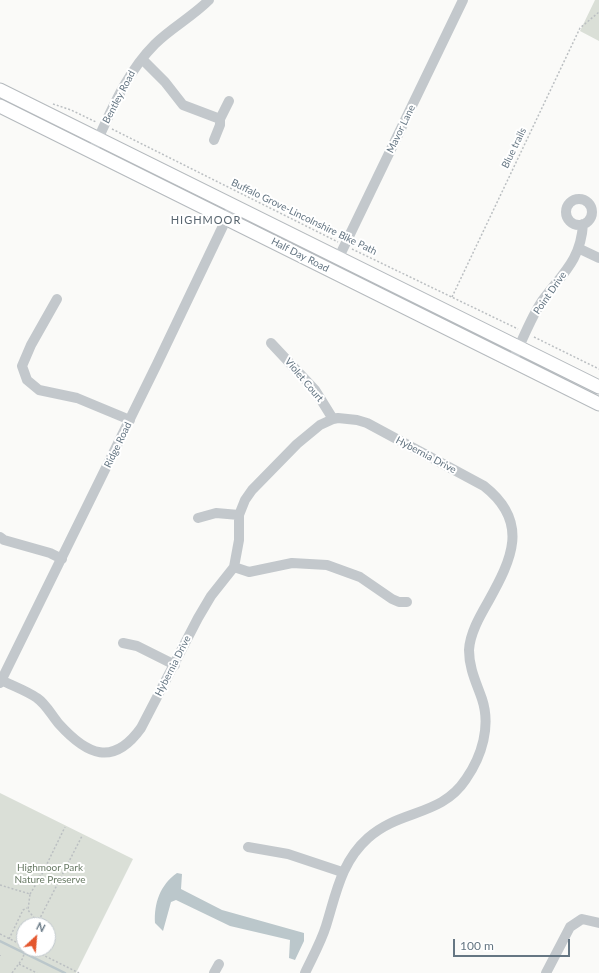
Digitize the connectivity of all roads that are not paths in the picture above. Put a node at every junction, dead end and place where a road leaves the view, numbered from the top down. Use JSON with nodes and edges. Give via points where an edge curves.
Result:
{"nodes":[{"id":1,"x":209,"y":0,"type":"edge"},
{"id":2,"x":463,"y":0,"type":"edge"},
{"id":3,"x":142,"y":59,"type":"junction"},
{"id":4,"x":0,"y":90,"type":"edge"},
{"id":5,"x":229,"y":101,"type":"dead end"},
{"id":6,"x":0,"y":106,"type":"edge"},
{"id":7,"x":220,"y":119,"type":"junction"},
{"id":8,"x":98,"y":139,"type":"junction"},
{"id":9,"x":214,"y":140,"type":"dead end"},
{"id":10,"x":92,"y":152,"type":"junction"},
{"id":11,"x":233,"y":205,"type":"junction"},
{"id":12,"x":227,"y":218,"type":"junction"},
{"id":13,"x":583,"y":224,"type":"dead end"},
{"id":14,"x":580,"y":249,"type":"junction"},
{"id":15,"x":339,"y":257,"type":"junction"},
{"id":16,"x":599,"y":258,"type":"edge"},
{"id":17,"x":57,"y":299,"type":"dead end"},
{"id":18,"x":271,"y":343,"type":"dead end"},
{"id":19,"x":519,"y":347,"type":"junction"},
{"id":20,"x":512,"y":361,"type":"junction"},
{"id":21,"x":599,"y":387,"type":"edge"},
{"id":22,"x":599,"y":404,"type":"edge"},
{"id":23,"x":333,"y":419,"type":"junction"},
{"id":24,"x":130,"y":420,"type":"junction"},
{"id":25,"x":240,"y":515,"type":"junction"},
{"id":26,"x":198,"y":518,"type":"dead end"},
{"id":27,"x":0,"y":537,"type":"edge"},
{"id":28,"x":62,"y":559,"type":"junction"},
{"id":29,"x":234,"y":567,"type":"junction"},
{"id":30,"x":407,"y":602,"type":"dead end"},
{"id":31,"x":123,"y":642,"type":"dead end"},
{"id":32,"x":175,"y":665,"type":"junction"},
{"id":33,"x":1,"y":682,"type":"edge"},
{"id":34,"x":248,"y":848,"type":"dead end"},
{"id":35,"x":342,"y":872,"type":"junction"},
{"id":36,"x":599,"y":924,"type":"edge"},
{"id":37,"x":305,"y":973,"type":"edge"},
{"id":38,"x":546,"y":973,"type":"edge"}],
"edges":[{"from":1,"to":3,"type":"street","name":"Bentley Road","via":[[163,37]]},
{"from":2,"to":15,"type":"street","name":"Mavor Lane"},
{"from":3,"to":7,"type":"street","via":[[183,105]]},
{"from":3,"to":8,"type":"street","name":"Bentley Road","via":[[125,82]]},
{"from":4,"to":8,"type":"main road","name":"Half Day Road"},
{"from":5,"to":7,"type":"street"},
{"from":6,"to":10,"type":"main road","name":"Half Day Road"},
{"from":7,"to":9,"type":"street"},
{"from":8,"to":10,"type":"street","name":"Bentley Road"},
{"from":8,"to":11,"type":"main road","name":"Half Day Road"},
{"from":10,"to":12,"type":"main road","name":"Half Day Road"},
{"from":11,"to":12,"type":"street","name":"Ridge Road"},
{"from":11,"to":15,"type":"main road","name":"Half Day Road"},
{"from":12,"to":20,"type":"main road","name":"Half Day Road"},
{"from":12,"to":24,"type":"street","name":"Ridge Road"},
{"from":13,"to":14,"type":"street","name":"Point Drive"},
{"from":14,"to":16,"type":"street"},
{"from":14,"to":19,"type":"street","name":"Point Drive","via":[[542,302]]},
{"from":15,"to":19,"type":"main road","name":"Half Day Road"},
{"from":17,"to":24,"type":"street","via":[[22,366],[27,380],[39,390],[77,398]]},
{"from":18,"to":23,"type":"street","name":"Violet Court","via":[[306,380]]},
{"from":19,"to":20,"type":"street","name":"Point Drive"},
{"from":19,"to":21,"type":"main road","name":"Half Day Road"},
{"from":20,"to":22,"type":"main road","name":"Half Day Road"},
{"from":23,"to":25,"type":"street","name":"Hybernia Drive","via":[[311,431],[252,490]]},
{"from":23,"to":35,"type":"street","name":"Hybernia Drive","via":[[357,420],[484,486],[503,503],[511,520],[514,539],[510,559],[480,616],[469,648],[472,672],[482,698],[486,721],[481,750],[467,778],[447,800],[432,808],[385,824],[362,843]]},
{"from":24,"to":28,"type":"street","name":"Ridge Road"},
{"from":25,"to":26,"type":"street","via":[[216,513]]},
{"from":25,"to":29,"type":"street","name":"Hybernia Drive"},
{"from":27,"to":28,"type":"street"},
{"from":28,"to":33,"type":"street","name":"Ridge Road"},
{"from":29,"to":30,"type":"street","via":[[249,572],[292,563],[327,565],[360,577],[392,600]]},
{"from":29,"to":32,"type":"street","name":"Hybernia Drive","via":[[211,596]]},
{"from":31,"to":32,"type":"street","via":[[137,646]]},
{"from":32,"to":33,"type":"street","name":"Hybernia Drive","via":[[133,740],[114,752],[99,753],[85,748],[59,724],[38,699]]},
{"from":34,"to":35,"type":"street","via":[[294,856]]},
{"from":35,"to":37,"type":"street","name":"Hybernia Drive","via":[[321,937]]},
{"from":36,"to":38,"type":"street","via":[[582,919],[570,927]]}]}
